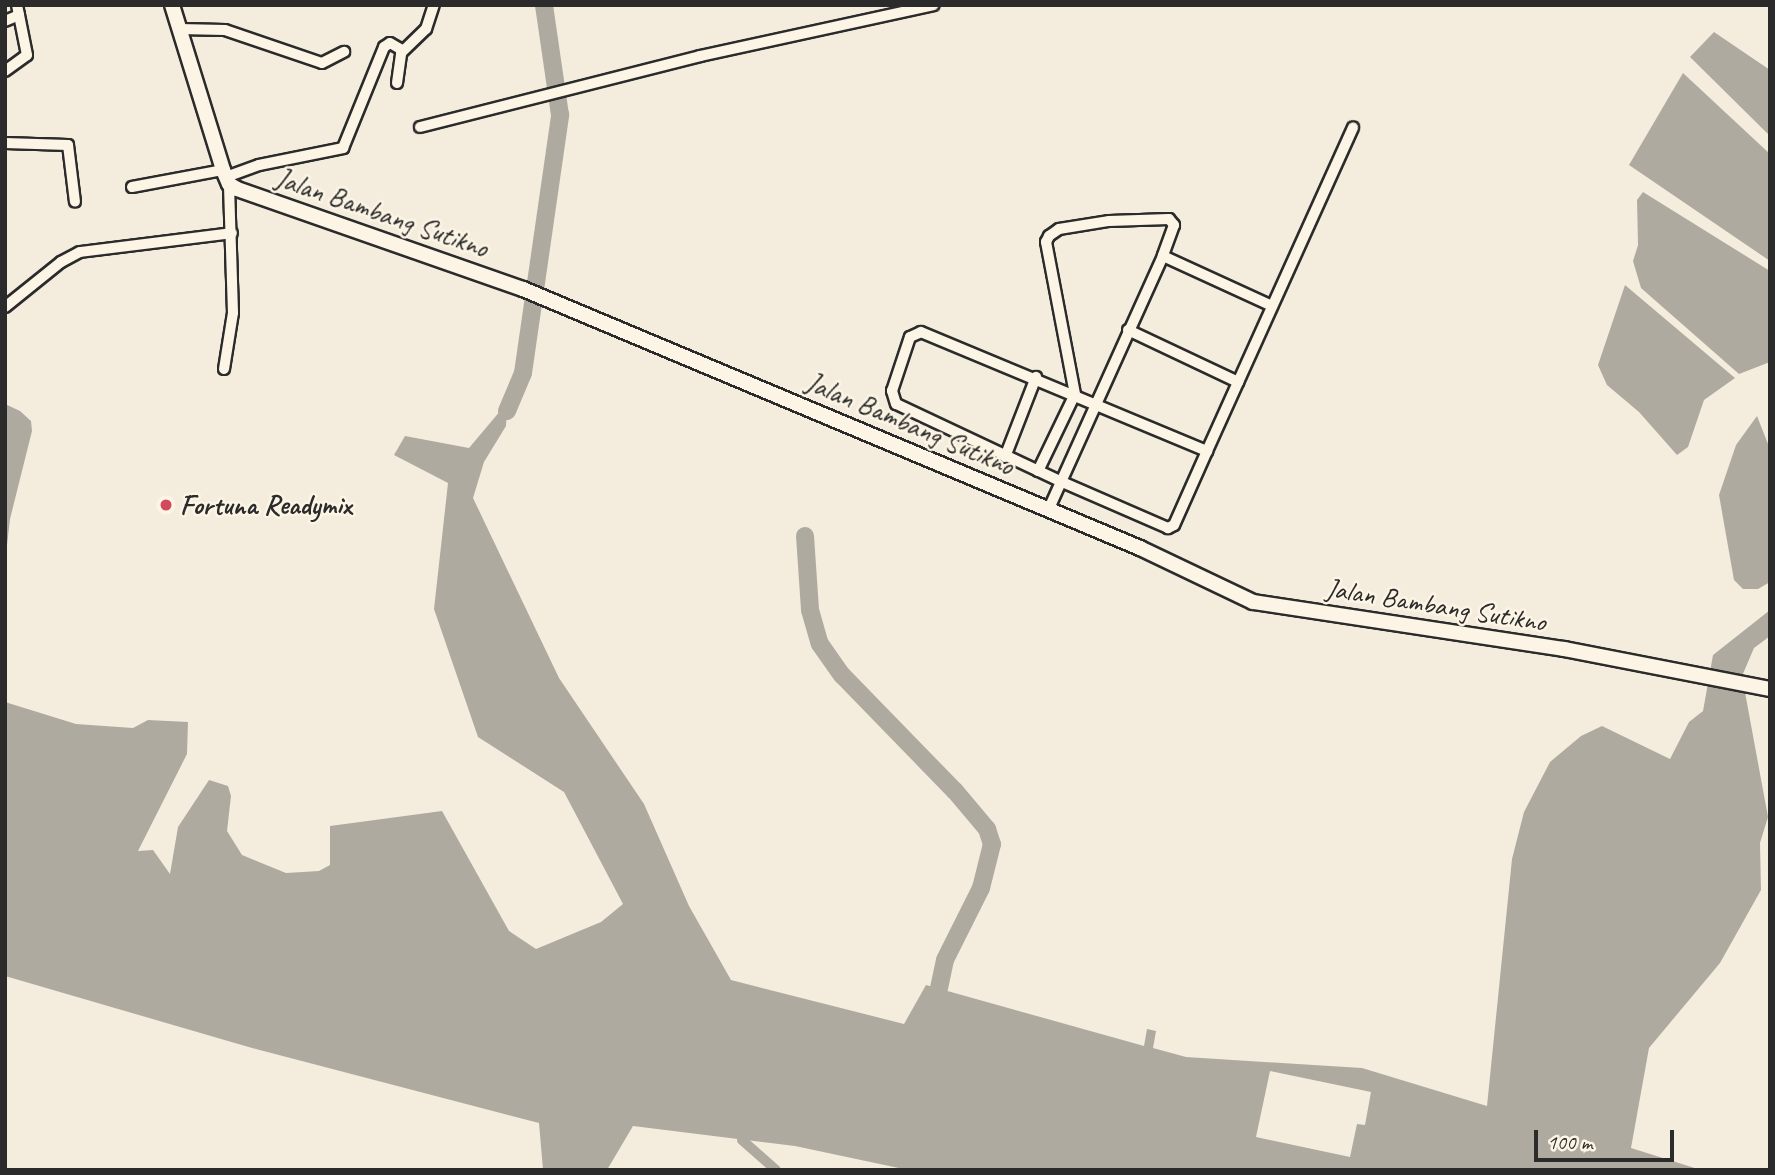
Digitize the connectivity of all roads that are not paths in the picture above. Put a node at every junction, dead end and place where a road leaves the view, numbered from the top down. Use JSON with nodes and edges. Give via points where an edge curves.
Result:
{"nodes":[{"id":1,"x":172,"y":5,"type":"edge"},
{"id":2,"x":434,"y":5,"type":"edge"},
{"id":3,"x":933,"y":5,"type":"edge"},
{"id":4,"x":18,"y":10,"type":"edge"},
{"id":5,"x":5,"y":21,"type":"edge"},
{"id":6,"x":179,"y":29,"type":"junction"},
{"id":7,"x":402,"y":50,"type":"junction"},
{"id":8,"x":344,"y":52,"type":"dead end"},
{"id":9,"x":5,"y":71,"type":"edge"},
{"id":10,"x":397,"y":83,"type":"dead end"},
{"id":11,"x":420,"y":127,"type":"dead end"},
{"id":12,"x":1353,"y":127,"type":"dead end"},
{"id":13,"x":5,"y":143,"type":"edge"},
{"id":14,"x":226,"y":177,"type":"junction"},
{"id":15,"x":132,"y":187,"type":"dead end"},
{"id":16,"x":75,"y":202,"type":"dead end"},
{"id":17,"x":232,"y":233,"type":"junction"},
{"id":18,"x":1163,"y":256,"type":"junction"},
{"id":19,"x":1272,"y":306,"type":"junction"},
{"id":20,"x":5,"y":307,"type":"edge"},
{"id":21,"x":1128,"y":330,"type":"junction"},
{"id":22,"x":224,"y":369,"type":"dead end"},
{"id":23,"x":1037,"y":377,"type":"junction"},
{"id":24,"x":1238,"y":383,"type":"junction"},
{"id":25,"x":1075,"y":394,"type":"junction"},
{"id":26,"x":1098,"y":405,"type":"junction"},
{"id":27,"x":1207,"y":451,"type":"junction"},
{"id":28,"x":1005,"y":457,"type":"junction"},
{"id":29,"x":1038,"y":471,"type":"junction"},
{"id":30,"x":1062,"y":482,"type":"junction"},
{"id":31,"x":1049,"y":509,"type":"junction"},
{"id":32,"x":1770,"y":689,"type":"edge"}],
"edges":[{"from":1,"to":6,"type":"street"},
{"from":2,"to":7,"type":"street","via":[[426,29]]},
{"from":3,"to":11,"type":"street"},
{"from":4,"to":5,"type":"street"},
{"from":4,"to":9,"type":"street","via":[[27,55]]},
{"from":6,"to":8,"type":"street","via":[[225,30],[322,63]]},
{"from":6,"to":14,"type":"street"},
{"from":7,"to":10,"type":"street"},
{"from":7,"to":14,"type":"street","via":[[390,44],[384,47],[343,148]]},
{"from":12,"to":19,"type":"street"},
{"from":13,"to":16,"type":"street","via":[[68,145]]},
{"from":14,"to":15,"type":"street"},
{"from":14,"to":17,"type":"street"},
{"from":14,"to":31,"type":"street","name":"Jalan Bambang Sutikno","via":[[541,296]]},
{"from":17,"to":20,"type":"street","via":[[80,253],[61,262]]},
{"from":17,"to":22,"type":"street","via":[[233,313]]},
{"from":18,"to":19,"type":"street"},
{"from":18,"to":21,"type":"street"},
{"from":18,"to":25,"type":"street","via":[[1174,225],[1167,219],[1109,221],[1059,229],[1049,236],[1046,242]]},
{"from":19,"to":24,"type":"street"},
{"from":21,"to":24,"type":"street"},
{"from":21,"to":26,"type":"street"},
{"from":23,"to":25,"type":"street"},
{"from":23,"to":28,"type":"street"},
{"from":23,"to":28,"type":"street","via":[[928,333],[910,337],[892,391],[896,404]]},
{"from":24,"to":27,"type":"street"},
{"from":25,"to":26,"type":"street"},
{"from":25,"to":29,"type":"street"},
{"from":26,"to":27,"type":"street"},
{"from":26,"to":30,"type":"street"},
{"from":27,"to":30,"type":"street","via":[[1171,527]]},
{"from":28,"to":29,"type":"street"},
{"from":29,"to":30,"type":"street"},
{"from":30,"to":31,"type":"street"},
{"from":31,"to":32,"type":"street","name":"Jalan Bambang Sutikno","via":[[1270,606],[1500,638]]}]}
